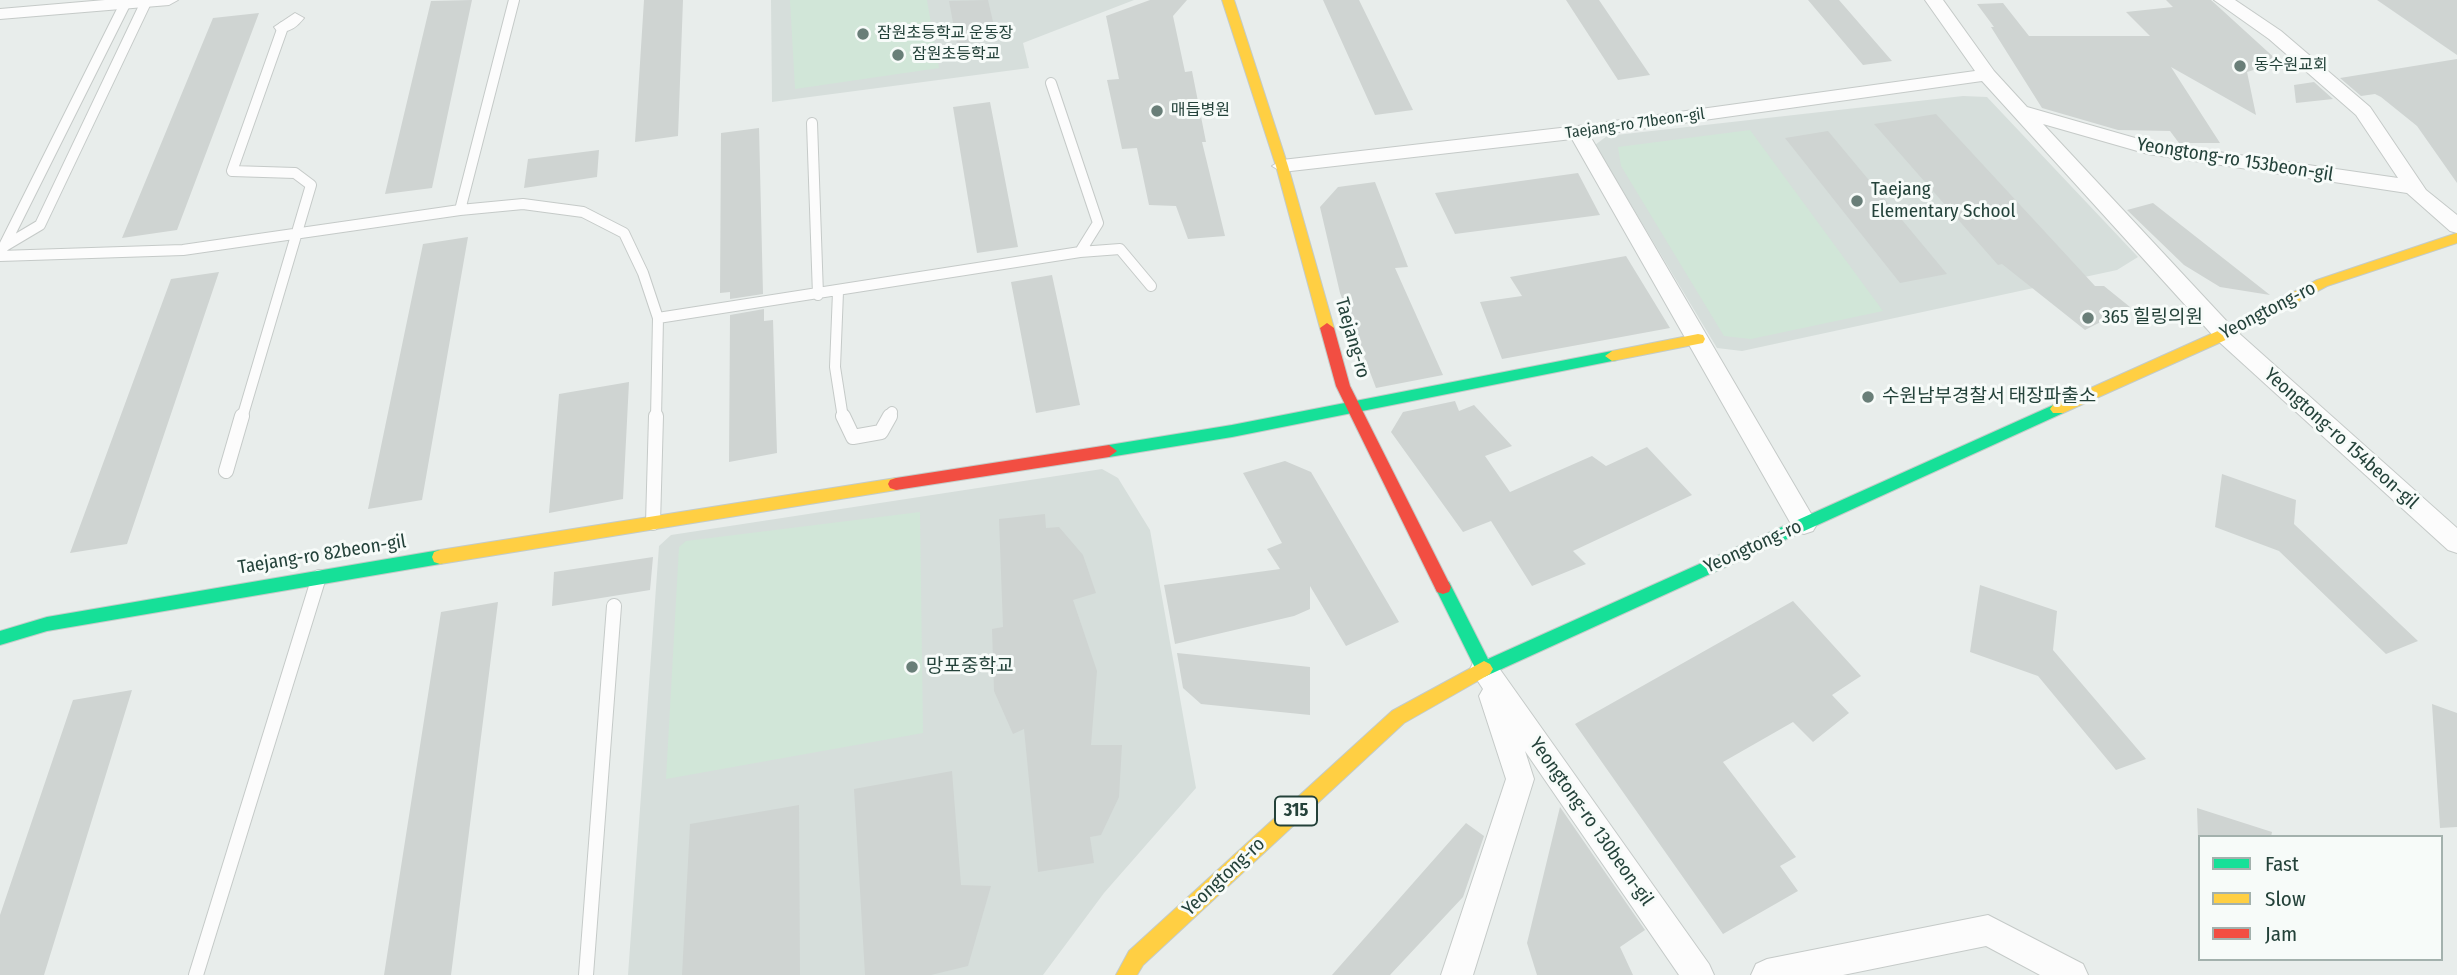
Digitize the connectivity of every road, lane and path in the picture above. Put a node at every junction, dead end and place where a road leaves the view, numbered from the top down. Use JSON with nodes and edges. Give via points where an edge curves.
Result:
{"nodes":[{"id":1,"x":169,"y":0,"type":"edge"},
{"id":2,"x":514,"y":0,"type":"edge"},
{"id":3,"x":1228,"y":0,"type":"edge"},
{"id":4,"x":1934,"y":0,"type":"edge"},
{"id":5,"x":2223,"y":0,"type":"edge"},
{"id":6,"x":146,"y":2,"type":"junction"},
{"id":7,"x":125,"y":4,"type":"junction"},
{"id":8,"x":0,"y":14,"type":"edge"},
{"id":9,"x":289,"y":22,"type":"dead end"},
{"id":10,"x":1987,"y":75,"type":"junction"},
{"id":11,"x":1051,"y":83,"type":"dead end"},
{"id":12,"x":2020,"y":111,"type":"junction"},
{"id":13,"x":812,"y":123,"type":"dead end"},
{"id":14,"x":1578,"y":132,"type":"junction"},
{"id":15,"x":1282,"y":166,"type":"junction"},
{"id":16,"x":2413,"y":187,"type":"junction"},
{"id":17,"x":460,"y":210,"type":"junction"},
{"id":18,"x":2457,"y":226,"type":"edge"},
{"id":19,"x":296,"y":236,"type":"junction"},
{"id":20,"x":2457,"y":238,"type":"edge"},
{"id":21,"x":1,"y":252,"type":"edge"},
{"id":22,"x":1080,"y":252,"type":"junction"},
{"id":23,"x":1151,"y":286,"type":"dead end"},
{"id":24,"x":838,"y":292,"type":"junction"},
{"id":25,"x":818,"y":295,"type":"junction"},
{"id":26,"x":658,"y":318,"type":"junction"},
{"id":27,"x":2225,"y":334,"type":"junction"},
{"id":28,"x":1698,"y":339,"type":"junction"},
{"id":29,"x":1354,"y":407,"type":"junction"},
{"id":30,"x":892,"y":412,"type":"dead end"},
{"id":31,"x":226,"y":471,"type":"dead end"},
{"id":32,"x":653,"y":523,"type":"junction"},
{"id":33,"x":1804,"y":524,"type":"junction"},
{"id":34,"x":2457,"y":543,"type":"edge"},
{"id":35,"x":320,"y":576,"type":"junction"},
{"id":36,"x":614,"y":606,"type":"dead end"},
{"id":37,"x":0,"y":638,"type":"edge"},
{"id":38,"x":1484,"y":669,"type":"junction"},
{"id":39,"x":196,"y":975,"type":"edge"},
{"id":40,"x":586,"y":975,"type":"edge"},
{"id":41,"x":1126,"y":975,"type":"edge"},
{"id":42,"x":1457,"y":975,"type":"edge"},
{"id":43,"x":1698,"y":975,"type":"edge"},
{"id":44,"x":1767,"y":975,"type":"edge"},
{"id":45,"x":2072,"y":975,"type":"edge"}],
"edges":[{"from":1,"to":6,"type":"street"},
{"from":2,"to":17,"type":"lane"},
{"from":3,"to":15,"type":"street","name":"Taejang-ro"},
{"from":4,"to":10,"type":"street"},
{"from":5,"to":16,"type":"street","via":[[2275,34],[2363,111]]},
{"from":6,"to":7,"type":"street"},
{"from":6,"to":21,"type":"lane","via":[[40,225]]},
{"from":7,"to":8,"type":"street"},
{"from":7,"to":21,"type":"lane"},
{"from":9,"to":19,"type":"lane","via":[[232,171],[295,173],[312,185]]},
{"from":10,"to":12,"type":"street"},
{"from":10,"to":14,"type":"street","name":"Taejang-ro 71beon-gil"},
{"from":11,"to":22,"type":"lane","via":[[1098,223]]},
{"from":12,"to":16,"type":"street","name":"Yeongtong-ro 153beon-gil","via":[[2148,148]]},
{"from":12,"to":27,"type":"street"},
{"from":13,"to":25,"type":"lane"},
{"from":14,"to":15,"type":"street","name":"Taejang-ro 71beon-gil"},
{"from":14,"to":28,"type":"street"},
{"from":15,"to":29,"type":"street","name":"Taejang-ro","via":[[1343,386]]},
{"from":16,"to":18,"type":"street"},
{"from":17,"to":19,"type":"lane"},
{"from":17,"to":26,"type":"lane","via":[[523,204],[583,212],[624,233]]},
{"from":19,"to":21,"type":"lane","via":[[183,250]]},
{"from":19,"to":31,"type":"lane"},
{"from":20,"to":27,"type":"street","name":"Yeongtong-ro","number":"315","via":[[2322,283]]},
{"from":22,"to":23,"type":"lane","via":[[1120,249]]},
{"from":22,"to":24,"type":"lane"},
{"from":24,"to":25,"type":"lane"},
{"from":24,"to":30,"type":"lane","via":[[835,354],[841,419],[853,437],[880,432]]},
{"from":25,"to":26,"type":"lane"},
{"from":26,"to":32,"type":"lane"},
{"from":27,"to":33,"type":"street","name":"Yeongtong-ro","number":"315"},
{"from":27,"to":34,"type":"street","name":"Yeongtong-ro 154beon-gil"},
{"from":28,"to":29,"type":"street","name":"Taejang-ro 82beon-gil"},
{"from":28,"to":33,"type":"street"},
{"from":29,"to":32,"type":"street","name":"Taejang-ro 82beon-gil","via":[[1232,431]]},
{"from":29,"to":38,"type":"street","name":"Taejang-ro"},
{"from":32,"to":35,"type":"street","name":"Taejang-ro 82beon-gil"},
{"from":33,"to":38,"type":"street","name":"Yeongtong-ro","number":"315"},
{"from":35,"to":37,"type":"street","name":"Taejang-ro 82beon-gil","via":[[47,624]]},
{"from":35,"to":39,"type":"lane"},
{"from":36,"to":40,"type":"lane"},
{"from":38,"to":41,"type":"street","name":"Yeongtong-ro","number":"315","via":[[1398,717],[1136,958]]},
{"from":38,"to":42,"type":"street","via":[[1520,779]]},
{"from":38,"to":43,"type":"street","name":"Yeongtong-ro 130beon-gil"},
{"from":44,"to":45,"type":"street","via":[[1988,930]]}]}
